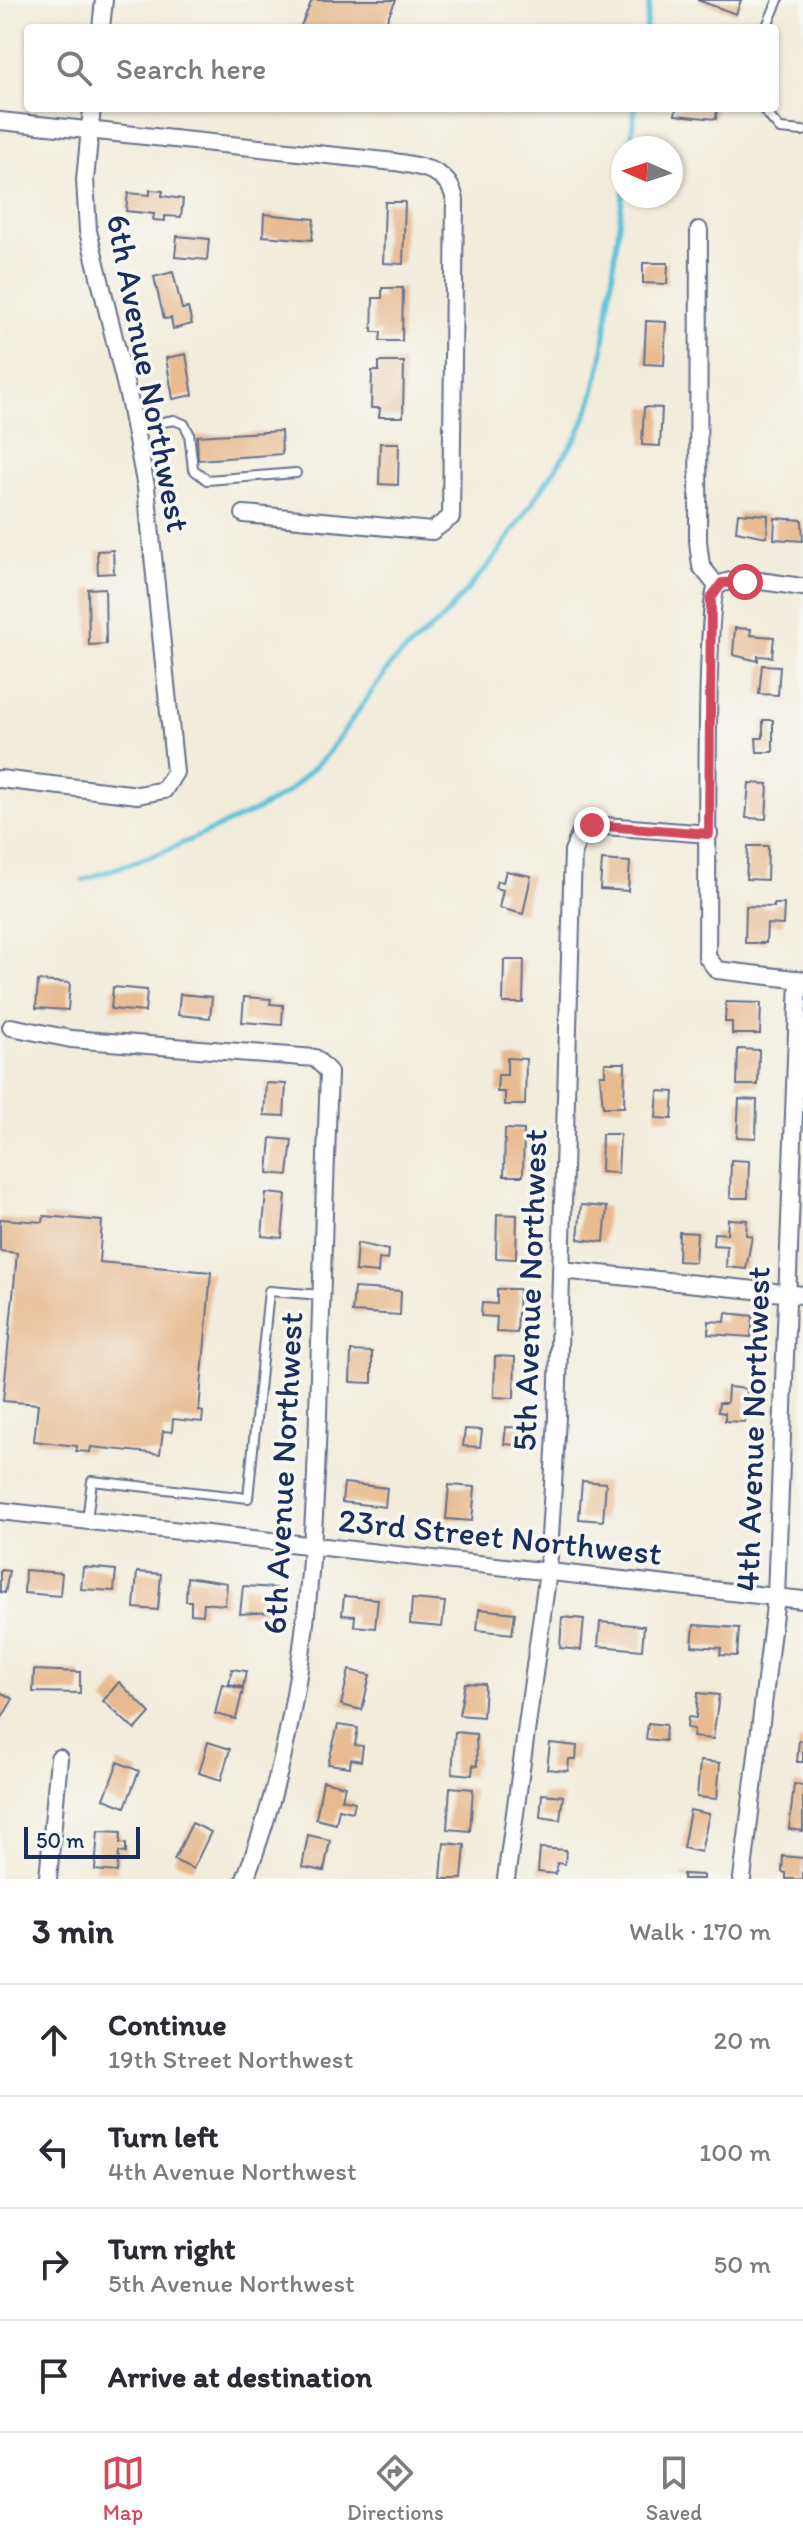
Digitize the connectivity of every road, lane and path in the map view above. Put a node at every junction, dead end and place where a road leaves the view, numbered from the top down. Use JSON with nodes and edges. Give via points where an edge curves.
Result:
{"nodes":[{"id":1,"x":104,"y":0,"type":"edge"},
{"id":2,"x":778,"y":0,"type":"edge"},
{"id":3,"x":101,"y":24,"type":"edge"},
{"id":4,"x":768,"y":24,"type":"edge"},
{"id":5,"x":91,"y":112,"type":"edge"},
{"id":6,"x":765,"y":112,"type":"edge"},
{"id":7,"x":0,"y":121,"type":"edge"},
{"id":8,"x":89,"y":131,"type":"junction"},
{"id":9,"x":803,"y":131,"type":"edge"},
{"id":10,"x":699,"y":230,"type":"dead end"},
{"id":11,"x":136,"y":427,"type":"junction"},
{"id":12,"x":296,"y":473,"type":"dead end"},
{"id":13,"x":244,"y":514,"type":"dead end"},
{"id":14,"x":717,"y":586,"type":"junction"},
{"id":15,"x":803,"y":587,"type":"edge"},
{"id":16,"x":0,"y":779,"type":"edge"},
{"id":17,"x":709,"y":834,"type":"junction"},
{"id":18,"x":801,"y":979,"type":"edge"},
{"id":19,"x":11,"y":1027,"type":"dead end"},
{"id":20,"x":561,"y":1270,"type":"junction"},
{"id":21,"x":795,"y":1294,"type":"edge"},
{"id":22,"x":322,"y":1295,"type":"junction"},
{"id":23,"x":0,"y":1511,"type":"edge"},
{"id":24,"x":87,"y":1521,"type":"junction"},
{"id":25,"x":315,"y":1545,"type":"junction"},
{"id":26,"x":548,"y":1571,"type":"junction"},
{"id":27,"x":776,"y":1597,"type":"junction"},
{"id":28,"x":803,"y":1600,"type":"edge"},
{"id":29,"x":59,"y":1758,"type":"dead end"},
{"id":30,"x":48,"y":1879,"type":"edge"},
{"id":31,"x":245,"y":1879,"type":"edge"},
{"id":32,"x":506,"y":1879,"type":"edge"},
{"id":33,"x":742,"y":1879,"type":"edge"}],
"edges":[{"from":1,"to":3,"type":"street"},
{"from":2,"to":4,"type":"lane"},
{"from":5,"to":8,"type":"street","name":"6th Avenue Northwest"},
{"from":6,"to":9,"type":"lane","via":[[780,129]]},
{"from":7,"to":8,"type":"street"},
{"from":8,"to":11,"type":"street","name":"6th Avenue Northwest","via":[[88,231]]},
{"from":8,"to":13,"type":"street","via":[[395,162],[430,169],[453,190],[451,517],[432,531]]},
{"from":10,"to":14,"type":"street","via":[[698,541],[701,566]]},
{"from":11,"to":12,"type":"lane","via":[[174,420],[184,424],[193,469],[207,480]]},
{"from":11,"to":16,"type":"street","name":"6th Avenue Northwest","via":[[150,521],[173,777],[164,790],[138,795]]},
{"from":14,"to":15,"type":"street","via":[[745,582]]},
{"from":14,"to":17,"type":"street","via":[[711,598]]},
{"from":17,"to":18,"type":"street","via":[[707,957],[717,970]]},
{"from":17,"to":20,"type":"street","name":"5th Avenue Northwest","via":[[592,825],[576,841]]},
{"from":18,"to":21,"type":"street","name":"4th Avenue Northwest"},
{"from":19,"to":22,"type":"street","name":"6th Avenue Northwest","via":[[71,1039],[315,1058],[324,1063],[329,1072]]},
{"from":20,"to":21,"type":"street"},
{"from":20,"to":26,"type":"street","name":"5th Avenue Northwest"},
{"from":21,"to":27,"type":"street","name":"4th Avenue Northwest"},
{"from":22,"to":24,"type":"lane","via":[[269,1291],[248,1498],[92,1481]]},
{"from":22,"to":25,"type":"street","name":"6th Avenue Northwest"},
{"from":23,"to":24,"type":"street","name":"23rd Street Northwest"},
{"from":24,"to":25,"type":"street","name":"23rd Street Northwest"},
{"from":25,"to":26,"type":"street","name":"23rd Street Northwest"},
{"from":25,"to":31,"type":"street","name":"6th Avenue Northwest","via":[[296,1692]]},
{"from":26,"to":27,"type":"street","name":"23rd Street Northwest"},
{"from":26,"to":32,"type":"street","name":"5th Avenue Northwest"},
{"from":27,"to":28,"type":"street","name":"23rd Street Northwest"},
{"from":27,"to":33,"type":"street","name":"4th Avenue Northwest"},
{"from":29,"to":30,"type":"street"}]}
